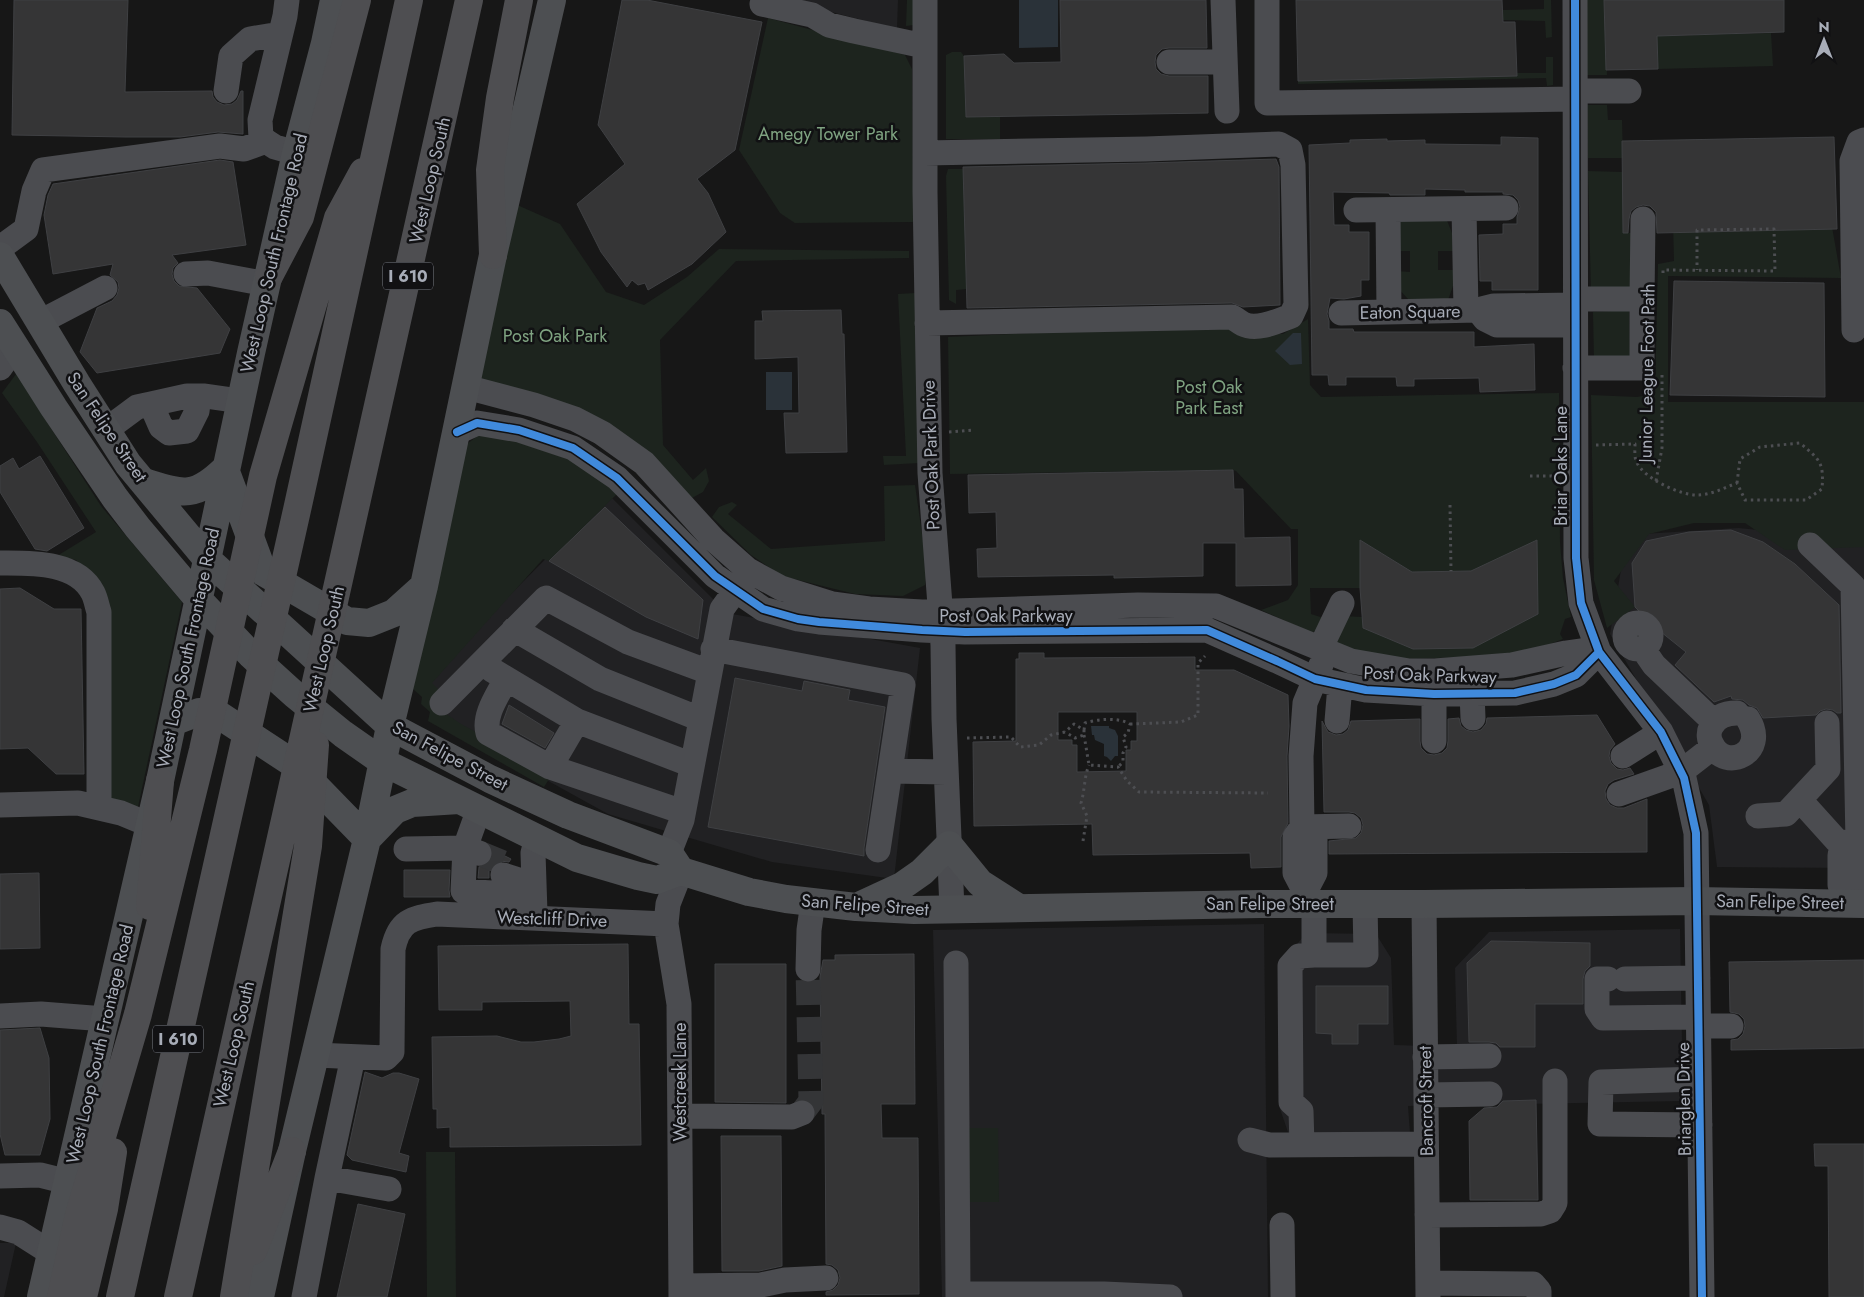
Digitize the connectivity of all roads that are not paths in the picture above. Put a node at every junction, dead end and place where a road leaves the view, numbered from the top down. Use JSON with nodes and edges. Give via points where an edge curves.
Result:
{"nodes":[{"id":1,"x":287,"y":0,"type":"edge"},
{"id":2,"x":334,"y":0,"type":"edge"},
{"id":3,"x":357,"y":0,"type":"edge"},
{"id":4,"x":409,"y":0,"type":"edge"},
{"id":5,"x":470,"y":0,"type":"edge"},
{"id":6,"x":519,"y":0,"type":"edge"},
{"id":7,"x":552,"y":0,"type":"edge"},
{"id":8,"x":925,"y":0,"type":"edge"},
{"id":9,"x":1223,"y":0,"type":"edge"},
{"id":10,"x":1267,"y":0,"type":"edge"},
{"id":11,"x":1575,"y":0,"type":"edge"},
{"id":12,"x":762,"y":4,"type":"dead end"},
{"id":13,"x":280,"y":34,"type":"junction"},
{"id":14,"x":924,"y":46,"type":"junction"},
{"id":15,"x":1169,"y":62,"type":"dead end"},
{"id":16,"x":1225,"y":62,"type":"junction"},
{"id":17,"x":268,"y":82,"type":"junction"},
{"id":18,"x":1628,"y":91,"type":"dead end"},
{"id":19,"x":1575,"y":95,"type":"junction"},
{"id":20,"x":1227,"y":111,"type":"dead end"},
{"id":21,"x":1864,"y":140,"type":"edge"},
{"id":22,"x":266,"y":141,"type":"junction"},
{"id":23,"x":378,"y":144,"type":"junction"},
{"id":24,"x":296,"y":153,"type":"junction"},
{"id":25,"x":925,"y":153,"type":"junction"},
{"id":26,"x":1506,"y":208,"type":"dead end"},
{"id":27,"x":1464,"y":209,"type":"junction"},
{"id":28,"x":1356,"y":210,"type":"dead end"},
{"id":29,"x":1388,"y":210,"type":"junction"},
{"id":30,"x":1643,"y":219,"type":"dead end"},
{"id":31,"x":0,"y":248,"type":"edge"},
{"id":32,"x":493,"y":255,"type":"junction"},
{"id":33,"x":0,"y":256,"type":"edge"},
{"id":34,"x":186,"y":274,"type":"dead end"},
{"id":35,"x":268,"y":280,"type":"junction"},
{"id":36,"x":106,"y":288,"type":"dead end"},
{"id":37,"x":1642,"y":299,"type":"junction"},
{"id":38,"x":1472,"y":310,"type":"junction"},
{"id":39,"x":1576,"y":310,"type":"junction"},
{"id":40,"x":1390,"y":312,"type":"junction"},
{"id":41,"x":1341,"y":313,"type":"dead end"},
{"id":42,"x":927,"y":322,"type":"junction"},
{"id":43,"x":0,"y":323,"type":"edge"},
{"id":44,"x":41,"y":324,"type":"junction"},
{"id":45,"x":1854,"y":330,"type":"dead end"},
{"id":46,"x":7,"y":358,"type":"edge"},
{"id":47,"x":1576,"y":368,"type":"junction"},
{"id":48,"x":466,"y":388,"type":"junction"},
{"id":49,"x":199,"y":396,"type":"junction"},
{"id":50,"x":240,"y":401,"type":"junction"},
{"id":51,"x":151,"y":404,"type":"junction"},
{"id":52,"x":106,"y":430,"type":"junction"},
{"id":53,"x":457,"y":432,"type":"junction"},
{"id":54,"x":226,"y":469,"type":"junction"},
{"id":55,"x":144,"y":482,"type":"junction"},
{"id":56,"x":695,"y":519,"type":"junction"},
{"id":57,"x":676,"y":537,"type":"junction"},
{"id":58,"x":1810,"y":545,"type":"dead end"},
{"id":59,"x":207,"y":559,"type":"junction"},
{"id":60,"x":0,"y":563,"type":"edge"},
{"id":61,"x":424,"y":586,"type":"junction"},
{"id":62,"x":735,"y":591,"type":"junction"},
{"id":63,"x":198,"y":599,"type":"junction"},
{"id":64,"x":1342,"y":603,"type":"dead end"},
{"id":65,"x":942,"y":621,"type":"junction"},
{"id":66,"x":514,"y":629,"type":"junction"},
{"id":67,"x":1324,"y":650,"type":"junction"},
{"id":68,"x":1602,"y":657,"type":"junction"},
{"id":69,"x":321,"y":659,"type":"junction"},
{"id":70,"x":711,"y":660,"type":"junction"},
{"id":71,"x":481,"y":663,"type":"junction"},
{"id":72,"x":506,"y":679,"type":"junction"},
{"id":73,"x":1315,"y":680,"type":"junction"},
{"id":74,"x":1340,"y":685,"type":"junction"},
{"id":75,"x":1472,"y":693,"type":"junction"},
{"id":76,"x":1434,"y":694,"type":"junction"},
{"id":77,"x":442,"y":703,"type":"dead end"},
{"id":78,"x":1473,"y":718,"type":"dead end"},
{"id":79,"x":700,"y":719,"type":"junction"},
{"id":80,"x":577,"y":721,"type":"junction"},
{"id":81,"x":1337,"y":721,"type":"dead end"},
{"id":82,"x":173,"y":722,"type":"junction"},
{"id":83,"x":1714,"y":722,"type":"junction"},
{"id":84,"x":1827,"y":723,"type":"dead end"},
{"id":85,"x":390,"y":726,"type":"junction"},
{"id":86,"x":1435,"y":730,"type":"dead end"},
{"id":87,"x":1661,"y":732,"type":"junction"},
{"id":88,"x":1713,"y":747,"type":"junction"},
{"id":89,"x":1861,"y":749,"type":"edge"},
{"id":90,"x":1622,"y":756,"type":"dead end"},
{"id":91,"x":383,"y":762,"type":"junction"},
{"id":92,"x":692,"y":766,"type":"junction"},
{"id":93,"x":550,"y":767,"type":"junction"},
{"id":94,"x":890,"y":771,"type":"junction"},
{"id":95,"x":946,"y":772,"type":"junction"},
{"id":96,"x":1681,"y":772,"type":"junction"},
{"id":97,"x":160,"y":781,"type":"junction"},
{"id":98,"x":1630,"y":790,"type":"dead end"},
{"id":99,"x":1800,"y":800,"type":"junction"},
{"id":100,"x":0,"y":805,"type":"edge"},
{"id":101,"x":469,"y":805,"type":"junction"},
{"id":102,"x":99,"y":807,"type":"junction"},
{"id":103,"x":683,"y":812,"type":"junction"},
{"id":104,"x":1758,"y":816,"type":"dead end"},
{"id":105,"x":150,"y":825,"type":"junction"},
{"id":106,"x":1349,"y":826,"type":"dead end"},
{"id":107,"x":1313,"y":827,"type":"junction"},
{"id":108,"x":537,"y":838,"type":"junction"},
{"id":109,"x":366,"y":839,"type":"junction"},
{"id":110,"x":949,"y":845,"type":"junction"},
{"id":111,"x":1852,"y":846,"type":"junction"},
{"id":112,"x":406,"y":849,"type":"dead end"},
{"id":113,"x":878,"y":850,"type":"dead end"},
{"id":114,"x":470,"y":857,"type":"junction"},
{"id":115,"x":675,"y":862,"type":"junction"},
{"id":116,"x":506,"y":870,"type":"tunnel mouth"},
{"id":117,"x":534,"y":893,"type":"junction"},
{"id":118,"x":1308,"y":900,"type":"junction"},
{"id":119,"x":1696,"y":900,"type":"junction"},
{"id":120,"x":1855,"y":901,"type":"edge"},
{"id":121,"x":813,"y":902,"type":"junction"},
{"id":122,"x":1365,"y":904,"type":"junction"},
{"id":123,"x":1424,"y":904,"type":"junction"},
{"id":124,"x":856,"y":907,"type":"junction"},
{"id":125,"x":952,"y":908,"type":"junction"},
{"id":126,"x":1019,"y":908,"type":"junction"},
{"id":127,"x":666,"y":924,"type":"junction"},
{"id":128,"x":1314,"y":954,"type":"junction"},
{"id":129,"x":956,"y":963,"type":"dead end"},
{"id":130,"x":808,"y":969,"type":"tunnel mouth"},
{"id":131,"x":1698,"y":978,"type":"junction"},
{"id":132,"x":0,"y":1016,"type":"edge"},
{"id":133,"x":105,"y":1020,"type":"junction"},
{"id":134,"x":1698,"y":1022,"type":"junction"},
{"id":135,"x":1731,"y":1026,"type":"dead end"},
{"id":136,"x":315,"y":1055,"type":"junction"},
{"id":137,"x":353,"y":1057,"type":"junction"},
{"id":138,"x":1426,"y":1076,"type":"junction"},
{"id":139,"x":1699,"y":1079,"type":"junction"},
{"id":140,"x":1555,"y":1080,"type":"dead end"},
{"id":141,"x":802,"y":1113,"type":"dead end"},
{"id":142,"x":680,"y":1116,"type":"junction"},
{"id":143,"x":1700,"y":1125,"type":"junction"},
{"id":144,"x":1250,"y":1140,"type":"dead end"},
{"id":145,"x":1426,"y":1144,"type":"junction"},
{"id":146,"x":1302,"y":1145,"type":"junction"},
{"id":147,"x":292,"y":1151,"type":"junction"},
{"id":148,"x":0,"y":1176,"type":"edge"},
{"id":149,"x":327,"y":1178,"type":"junction"},
{"id":150,"x":68,"y":1182,"type":"junction"},
{"id":151,"x":388,"y":1189,"type":"dead end"},
{"id":152,"x":1427,"y":1215,"type":"junction"},
{"id":153,"x":1282,"y":1226,"type":"dead end"},
{"id":154,"x":0,"y":1228,"type":"edge"},
{"id":155,"x":52,"y":1253,"type":"junction"},
{"id":156,"x":826,"y":1278,"type":"dead end"},
{"id":157,"x":1428,"y":1290,"type":"edge"},
{"id":158,"x":681,"y":1292,"type":"edge"},
{"id":159,"x":958,"y":1296,"type":"edge"},
{"id":160,"x":41,"y":1297,"type":"edge"},
{"id":161,"x":60,"y":1297,"type":"edge"},
{"id":162,"x":83,"y":1297,"type":"edge"},
{"id":163,"x":120,"y":1297,"type":"edge"},
{"id":164,"x":178,"y":1297,"type":"edge"},
{"id":165,"x":235,"y":1297,"type":"edge"},
{"id":166,"x":260,"y":1297,"type":"edge"},
{"id":167,"x":304,"y":1297,"type":"edge"},
{"id":168,"x":1170,"y":1297,"type":"edge"},
{"id":169,"x":1284,"y":1297,"type":"edge"},
{"id":170,"x":1539,"y":1297,"type":"edge"},
{"id":171,"x":1702,"y":1297,"type":"edge"}],
"edges":[{"from":1,"to":13,"type":"street"},
{"from":2,"to":24,"type":"main road","name":"West Loop South Frontage Road"},
{"from":3,"to":35,"type":"highway","via":[[300,217]]},
{"from":4,"to":23,"type":"highway","number":"I 610"},
{"from":5,"to":69,"type":"highway","name":"West Loop South","number":"I 610"},
{"from":6,"to":32,"type":"highway","via":[[490,170]]},
{"from":7,"to":32,"type":"main road"},
{"from":8,"to":14,"type":"street","name":"Post Oak Park Drive"},
{"from":9,"to":16,"type":"street"},
{"from":10,"to":19,"type":"street","via":[[1267,102]]},
{"from":11,"to":19,"type":"street","name":"Briar Oaks Lane"},
{"from":12,"to":14,"type":"street","via":[[812,15],[829,25]]},
{"from":13,"to":17,"type":"street"},
{"from":13,"to":17,"type":"street","via":[[250,39],[231,56],[227,85]]},
{"from":14,"to":25,"type":"street","name":"Post Oak Park Drive"},
{"from":15,"to":16,"type":"street"},
{"from":16,"to":20,"type":"street"},
{"from":17,"to":22,"type":"street","via":[[260,120],[261,138]]},
{"from":18,"to":19,"type":"street"},
{"from":19,"to":39,"type":"street","name":"Briar Oaks Lane"},
{"from":21,"to":45,"type":"street","via":[[1859,142],[1852,161]]},
{"from":22,"to":24,"type":"street"},
{"from":22,"to":31,"type":"street","via":[[244,149],[220,146],[43,170],[34,191],[26,229]]},
{"from":23,"to":161,"type":"highway","via":[[338,218],[263,476],[203,750],[138,1014],[79,1214]]},
{"from":23,"to":163,"type":"highway","number":"I 610"},
{"from":24,"to":35,"type":"main road","name":"West Loop South Frontage Road"},
{"from":25,"to":42,"type":"street","name":"Post Oak Park Drive"},
{"from":25,"to":42,"type":"street","via":[[1279,144],[1290,150],[1293,165],[1296,296],[1291,316],[1255,326],[1244,325],[1232,317]]},
{"from":26,"to":27,"type":"street"},
{"from":27,"to":29,"type":"street"},
{"from":27,"to":38,"type":"street"},
{"from":28,"to":29,"type":"street"},
{"from":29,"to":40,"type":"street"},
{"from":30,"to":37,"type":"street"},
{"from":32,"to":48,"type":"main road"},
{"from":33,"to":44,"type":"main road","name":"San Felipe Street"},
{"from":34,"to":35,"type":"street"},
{"from":35,"to":50,"type":"main road","name":"West Loop South Frontage Road"},
{"from":36,"to":44,"type":"street"},
{"from":37,"to":39,"type":"street","name":"Eaton Square"},
{"from":37,"to":47,"type":"street","via":[[1642,368]]},
{"from":38,"to":39,"type":"street","name":"Eaton Square","via":[[1494,306]]},
{"from":38,"to":40,"type":"street","name":"Eaton Square"},
{"from":39,"to":47,"type":"street","name":"Briar Oaks Lane"},
{"from":40,"to":41,"type":"street","name":"Eaton Square"},
{"from":42,"to":65,"type":"street","name":"Post Oak Park Drive","via":[[930,474]]},
{"from":43,"to":46,"type":"main road","name":"San Felipe Street"},
{"from":44,"to":46,"type":"main road"},
{"from":44,"to":52,"type":"main road","name":"San Felipe Street"},
{"from":46,"to":63,"type":"main road","name":"San Felipe Street","via":[[54,408],[115,498]]},
{"from":47,"to":68,"type":"street","name":"Briar Oaks Lane","via":[[1576,558],[1581,603]]},
{"from":48,"to":53,"type":"main road"},
{"from":48,"to":56,"type":"street","name":"Post Oak Parkway","via":[[534,405],[576,419],[602,433],[644,463]]},
{"from":49,"to":50,"type":"street"},
{"from":49,"to":51,"type":"street"},
{"from":49,"to":51,"type":"street","via":[[197,411],[187,431],[169,433],[161,427]]},
{"from":50,"to":54,"type":"main road","name":"West Loop South Frontage Road"},
{"from":51,"to":52,"type":"street","via":[[137,407]]},
{"from":52,"to":55,"type":"main road","name":"San Felipe Street"},
{"from":53,"to":57,"type":"street","name":"Post Oak Parkway","via":[[477,423],[519,430],[573,448],[617,478]]},
{"from":53,"to":61,"type":"main road"},
{"from":54,"to":55,"type":"main road","via":[[210,484],[192,491],[170,490]]},
{"from":54,"to":59,"type":"main road","name":"West Loop South Frontage Road"},
{"from":54,"to":61,"type":"main road","via":[[263,572],[347,621],[369,623],[394,613]]},
{"from":55,"to":59,"type":"main road","name":"San Felipe Street"},
{"from":56,"to":57,"type":"street"},
{"from":56,"to":65,"type":"street","name":"Post Oak Parkway","via":[[748,570],[781,588],[832,604]]},
{"from":57,"to":62,"type":"street","name":"Post Oak Parkway"},
{"from":58,"to":89,"type":"street","via":[[1853,586]]},
{"from":59,"to":63,"type":"main road","name":"West Loop South Frontage Road"},
{"from":59,"to":85,"type":"main road","name":"San Felipe Street"},
{"from":60,"to":102,"type":"street","via":[[58,567],[79,578],[92,592],[99,612]]},
{"from":61,"to":85,"type":"main road"},
{"from":62,"to":65,"type":"street","name":"Post Oak Parkway","via":[[763,609],[798,619],[819,622]]},
{"from":62,"to":70,"type":"street","name":"Westcreek Lane","via":[[722,608]]},
{"from":63,"to":82,"type":"main road","name":"West Loop South Frontage Road"},
{"from":63,"to":91,"type":"main road","name":"San Felipe Street","via":[[251,655],[295,695]]},
{"from":64,"to":67,"type":"street"},
{"from":65,"to":67,"type":"street","name":"Post Oak Parkway","via":[[1138,605],[1216,606]]},
{"from":65,"to":73,"type":"street","name":"Post Oak Parkway","via":[[1207,630]]},
{"from":65,"to":95,"type":"street","name":"Post Oak Park Drive"},
{"from":66,"to":70,"type":"street","via":[[546,598],[628,642]]},
{"from":66,"to":71,"type":"street"},
{"from":66,"to":79,"type":"street","via":[[600,679]]},
{"from":67,"to":68,"type":"street","name":"Post Oak Parkway","via":[[1352,661],[1409,671],[1512,665],[1573,652]]},
{"from":67,"to":73,"type":"street"},
{"from":68,"to":75,"type":"street","name":"Post Oak Parkway","via":[[1576,675],[1554,684],[1515,693]]},
{"from":68,"to":83,"type":"street","via":[[1635,646]]},
{"from":68,"to":87,"type":"street","name":"Briar Oaks Lane"},
{"from":69,"to":164,"type":"highway","name":"West Loop South","number":"I 610"},
{"from":69,"to":165,"type":"highway","via":[[308,846]]},
{"from":70,"to":79,"type":"street","name":"Westcreek Lane"},
{"from":70,"to":94,"type":"street","via":[[903,685]]},
{"from":71,"to":72,"type":"street"},
{"from":71,"to":77,"type":"street"},
{"from":72,"to":80,"type":"street"},
{"from":72,"to":93,"type":"street","via":[[488,714],[488,734]]},
{"from":73,"to":74,"type":"street","name":"Post Oak Parkway"},
{"from":73,"to":107,"type":"street","via":[[1305,703],[1302,756],[1313,789]]},
{"from":74,"to":76,"type":"street","name":"Post Oak Parkway"},
{"from":74,"to":81,"type":"street"},
{"from":75,"to":76,"type":"street","name":"Post Oak Parkway"},
{"from":75,"to":78,"type":"street"},
{"from":76,"to":86,"type":"street"},
{"from":79,"to":92,"type":"street","name":"Westcreek Lane"},
{"from":80,"to":92,"type":"street"},
{"from":80,"to":93,"type":"street"},
{"from":82,"to":97,"type":"main road","name":"West Loop South Frontage Road"},
{"from":82,"to":109,"type":"main road","via":[[199,712],[216,713],[294,764]]},
{"from":83,"to":88,"type":"street","via":[[1709,734]]},
{"from":83,"to":88,"type":"street","via":[[1727,714],[1743,716],[1754,734],[1754,742],[1745,754],[1738,757],[1724,756]]},
{"from":84,"to":99,"type":"street","via":[[1828,769]]},
{"from":85,"to":91,"type":"main road"},
{"from":85,"to":115,"type":"main road","name":"San Felipe Street","via":[[490,779]]},
{"from":87,"to":90,"type":"street"},
{"from":87,"to":96,"type":"street","name":"Briar Oaks Lane"},
{"from":88,"to":96,"type":"street"},
{"from":89,"to":111,"type":"street"},
{"from":91,"to":101,"type":"main road","name":"San Felipe Street"},
{"from":91,"to":109,"type":"main road"},
{"from":92,"to":103,"type":"street","name":"Westcreek Lane"},
{"from":93,"to":103,"type":"street"},
{"from":94,"to":95,"type":"street"},
{"from":94,"to":113,"type":"street"},
{"from":95,"to":110,"type":"street","name":"Post Oak Park Drive"},
{"from":96,"to":98,"type":"street"},
{"from":96,"to":119,"type":"street","name":"Briar Oaks Lane","via":[[1696,834]]},
{"from":97,"to":105,"type":"main road","name":"West Loop South Frontage Road"},
{"from":97,"to":162,"type":"highway","via":[[148,928],[104,1209]]},
{"from":99,"to":104,"type":"street","via":[[1786,814]]},
{"from":99,"to":111,"type":"street","via":[[1837,841]]},
{"from":100,"to":102,"type":"street","via":[[78,803]]},
{"from":101,"to":108,"type":"main road","name":"San Felipe Street"},
{"from":101,"to":109,"type":"main road","via":[[412,803],[395,810]]},
{"from":101,"to":114,"type":"street"},
{"from":102,"to":105,"type":"street"},
{"from":103,"to":115,"type":"street","name":"Westcreek Lane"},
{"from":105,"to":133,"type":"main road","name":"West Loop South Frontage Road"},
{"from":106,"to":107,"type":"street"},
{"from":107,"to":118,"type":"street","via":[[1315,873]]},
{"from":108,"to":115,"type":"main road","name":"San Felipe Street","via":[[577,858],[657,880]]},
{"from":108,"to":117,"type":"street","via":[[533,853]]},
{"from":109,"to":136,"type":"main road"},
{"from":110,"to":124,"type":"main road","via":[[914,878]]},
{"from":110,"to":125,"type":"street","name":"Post Oak Park Drive"},
{"from":110,"to":126,"type":"main road","via":[[980,883]]},
{"from":111,"to":120,"type":"street","via":[[1840,855],[1840,885]]},
{"from":112,"to":114,"type":"street"},
{"from":114,"to":117,"type":"street","via":[[463,891]]},
{"from":115,"to":121,"type":"main road","name":"San Felipe Street","via":[[749,892]]},
{"from":115,"to":127,"type":"street","name":"Westcreek Lane"},
{"from":116,"to":117,"type":"street"},
{"from":117,"to":127,"type":"street","name":"Westcliff Drive"},
{"from":117,"to":137,"type":"street","name":"Westcliff Drive","via":[[417,917],[400,928],[393,949],[392,1052],[386,1058]]},
{"from":118,"to":122,"type":"main road","name":"San Felipe Street"},
{"from":118,"to":126,"type":"main road","name":"San Felipe Street"},
{"from":118,"to":128,"type":"street"},
{"from":119,"to":120,"type":"main road","name":"San Felipe Street"},
{"from":119,"to":123,"type":"main road","name":"San Felipe Street"},
{"from":119,"to":131,"type":"street","name":"Briarglen Drive"},
{"from":121,"to":124,"type":"main road","name":"San Felipe Street"},
{"from":121,"to":130,"type":"street","via":[[808,930]]},
{"from":122,"to":123,"type":"main road","name":"San Felipe Street"},
{"from":122,"to":128,"type":"street","via":[[1366,955]]},
{"from":123,"to":138,"type":"street","name":"Bancroft Street"},
{"from":124,"to":125,"type":"main road","name":"San Felipe Street"},
{"from":125,"to":126,"type":"main road","name":"San Felipe Street"},
{"from":127,"to":142,"type":"street","name":"Westcreek Lane","via":[[679,1004]]},
{"from":128,"to":146,"type":"street","via":[[1299,956],[1290,966],[1290,1102],[1302,1111]]},
{"from":129,"to":159,"type":"street"},
{"from":131,"to":134,"type":"street","name":"Briarglen Drive"},
{"from":131,"to":134,"type":"street","via":[[1598,979],[1597,1009],[1603,1018]]},
{"from":132,"to":133,"type":"street","via":[[41,1014]]},
{"from":133,"to":150,"type":"main road","name":"West Loop South Frontage Road"},
{"from":134,"to":135,"type":"street"},
{"from":134,"to":139,"type":"street","name":"Briarglen Drive"},
{"from":136,"to":137,"type":"street","name":"Westcliff Drive"},
{"from":136,"to":147,"type":"main road"},
{"from":137,"to":149,"type":"street"},
{"from":138,"to":138,"type":"street","via":[[1489,1075]]},
{"from":138,"to":145,"type":"street","name":"Bancroft Street"},
{"from":139,"to":143,"type":"street","name":"Briarglen Drive"},
{"from":139,"to":143,"type":"street","via":[[1601,1082],[1600,1124]]},
{"from":140,"to":152,"type":"street","via":[[1555,1203],[1550,1211],[1540,1214]]},
{"from":141,"to":142,"type":"street","via":[[792,1117]]},
{"from":142,"to":158,"type":"street","name":"Westcreek Lane"},
{"from":143,"to":171,"type":"street","name":"Briarglen Drive"},
{"from":144,"to":146,"type":"street","via":[[1269,1145]]},
{"from":145,"to":146,"type":"street"},
{"from":145,"to":152,"type":"street","name":"Bancroft Street"},
{"from":147,"to":165,"type":"highway"},
{"from":147,"to":166,"type":"main road"},
{"from":148,"to":150,"type":"street","via":[[40,1175]]},
{"from":149,"to":151,"type":"street"},
{"from":149,"to":167,"type":"street"},
{"from":150,"to":155,"type":"main road","name":"West Loop South Frontage Road"},
{"from":152,"to":157,"type":"street","name":"Bancroft Street"},
{"from":153,"to":169,"type":"street"},
{"from":154,"to":155,"type":"street","via":[[18,1232]]},
{"from":155,"to":160,"type":"main road","name":"West Loop South Frontage Road"},
{"from":156,"to":158,"type":"street"},
{"from":157,"to":170,"type":"street","via":[[1533,1284],[1539,1291]]},
{"from":159,"to":168,"type":"street","via":[[1104,1294]]}]}
